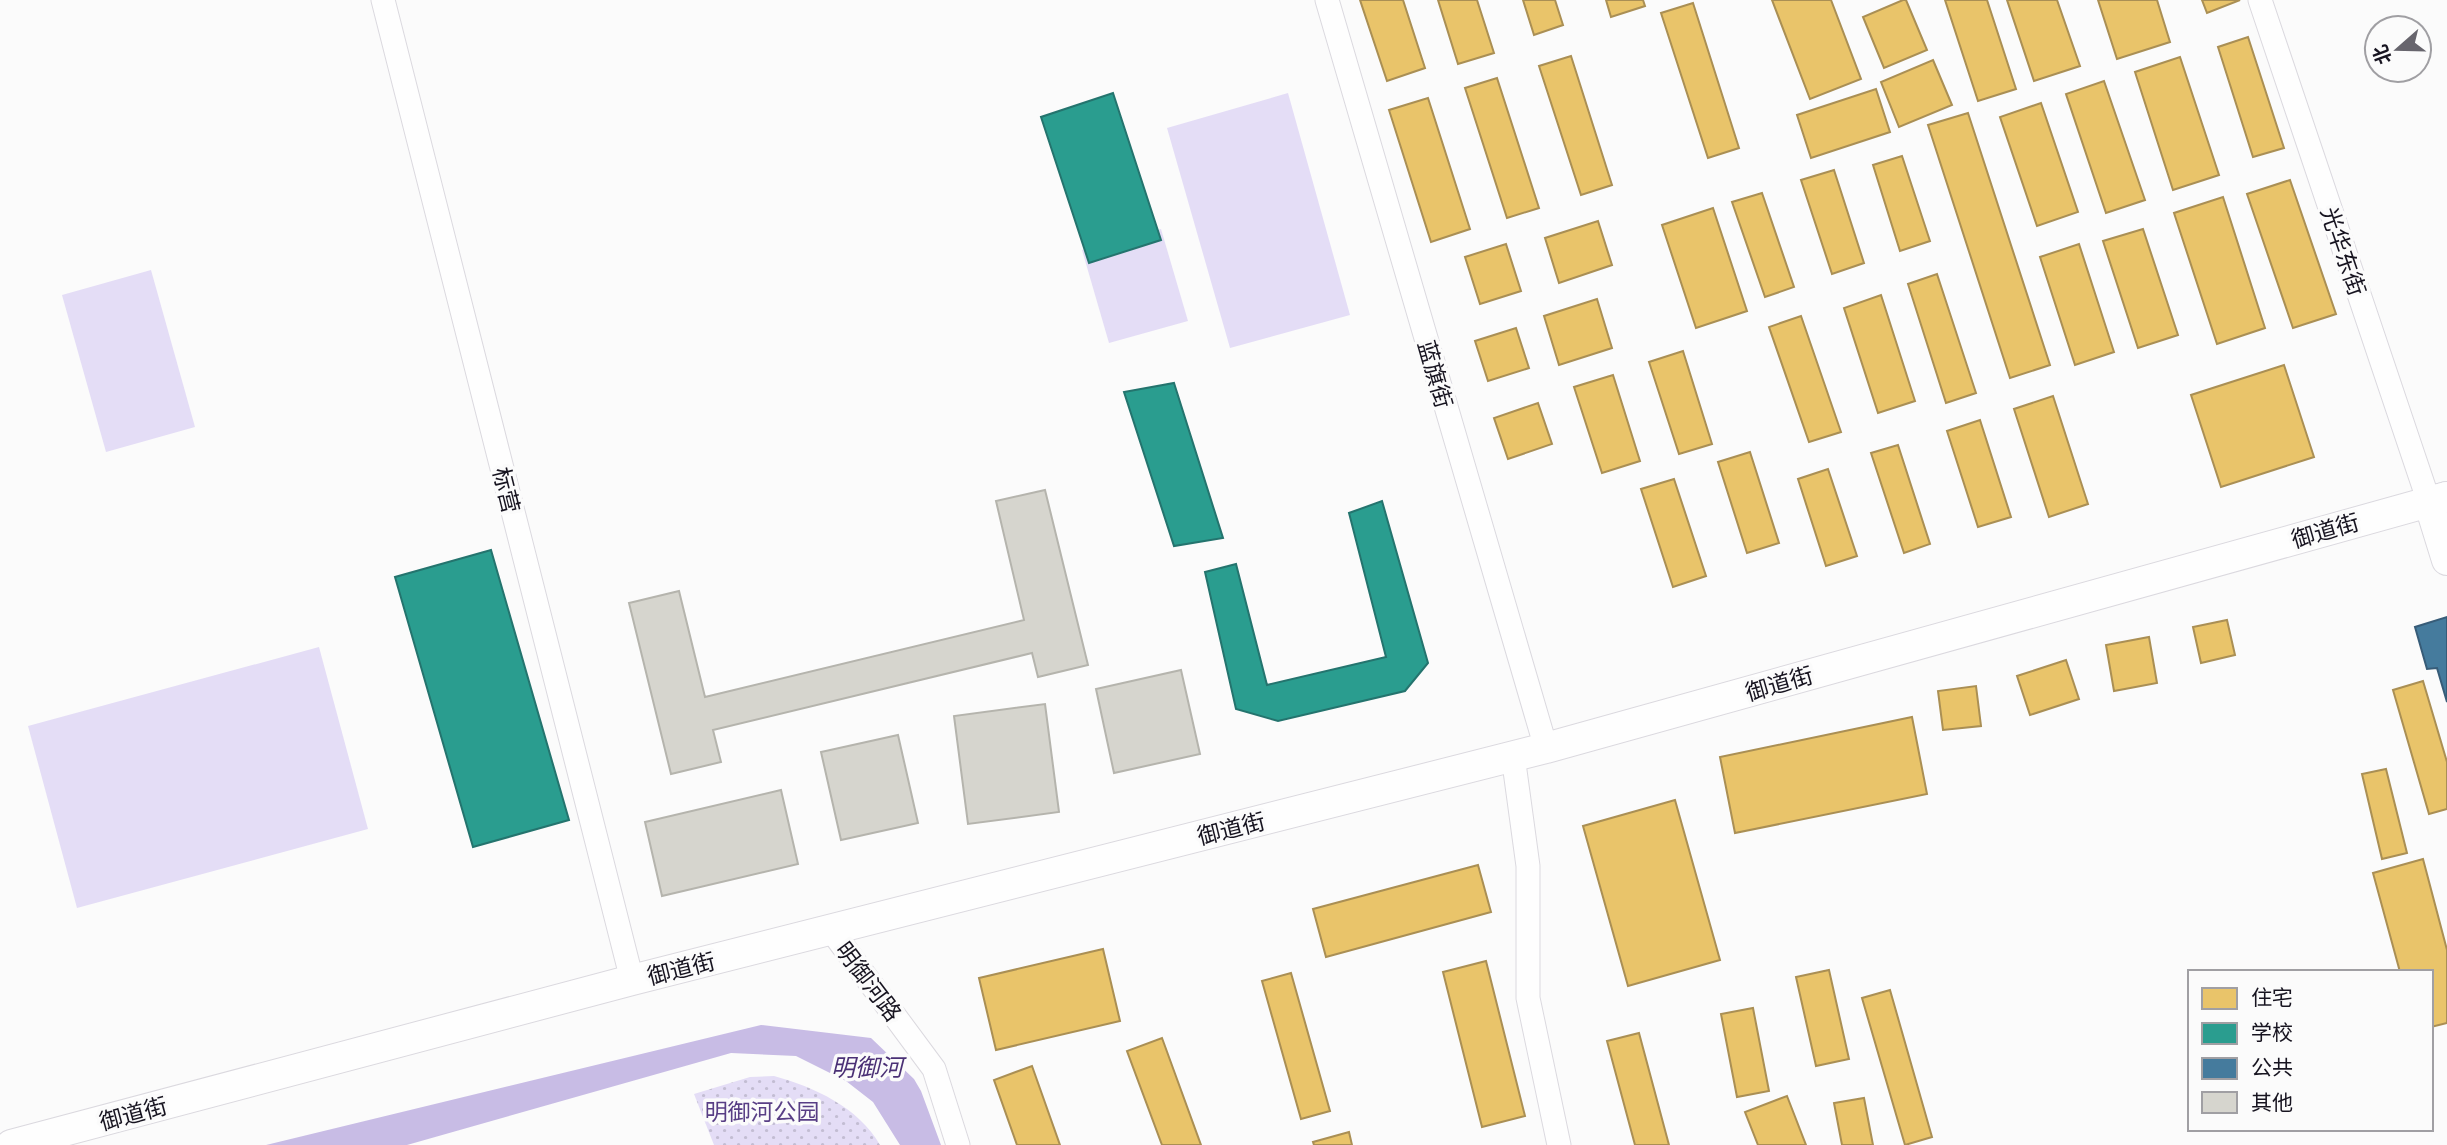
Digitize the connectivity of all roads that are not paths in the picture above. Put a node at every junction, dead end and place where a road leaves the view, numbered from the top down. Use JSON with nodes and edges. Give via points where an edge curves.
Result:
{"nodes":[{"id":1,"x":383,"y":0,"type":"edge"},
{"id":2,"x":1327,"y":0,"type":"edge"},
{"id":3,"x":2260,"y":0,"type":"edge"},
{"id":4,"x":2442,"y":532,"type":"edge"},
{"id":5,"x":1546,"y":748,"type":"junction"},
{"id":6,"x":1513,"y":756,"type":"junction"},
{"id":7,"x":831,"y":930,"type":"junction"},
{"id":8,"x":632,"y":980,"type":"junction"},
{"id":9,"x":11,"y":1145,"type":"edge"},
{"id":10,"x":958,"y":1145,"type":"edge"},
{"id":11,"x":1559,"y":1145,"type":"edge"}],
"edges":[{"from":1,"to":8,"type":"street","name":"标营"},
{"from":2,"to":5,"type":"street","name":"蓝旗街"},
{"from":3,"to":4,"type":"street","name":"光华东街"},
{"from":4,"to":5,"type":"main road","name":"御道街"},
{"from":5,"to":6,"type":"main road","name":"御道街"},
{"from":6,"to":7,"type":"main road","name":"御道街"},
{"from":6,"to":11,"type":"street","via":[[1528,866],[1528,998]]},
{"from":7,"to":8,"type":"main road","name":"御道街"},
{"from":7,"to":10,"type":"street","name":"明御河路","via":[[934,1069]]},
{"from":8,"to":9,"type":"main road","name":"御道街"}]}
